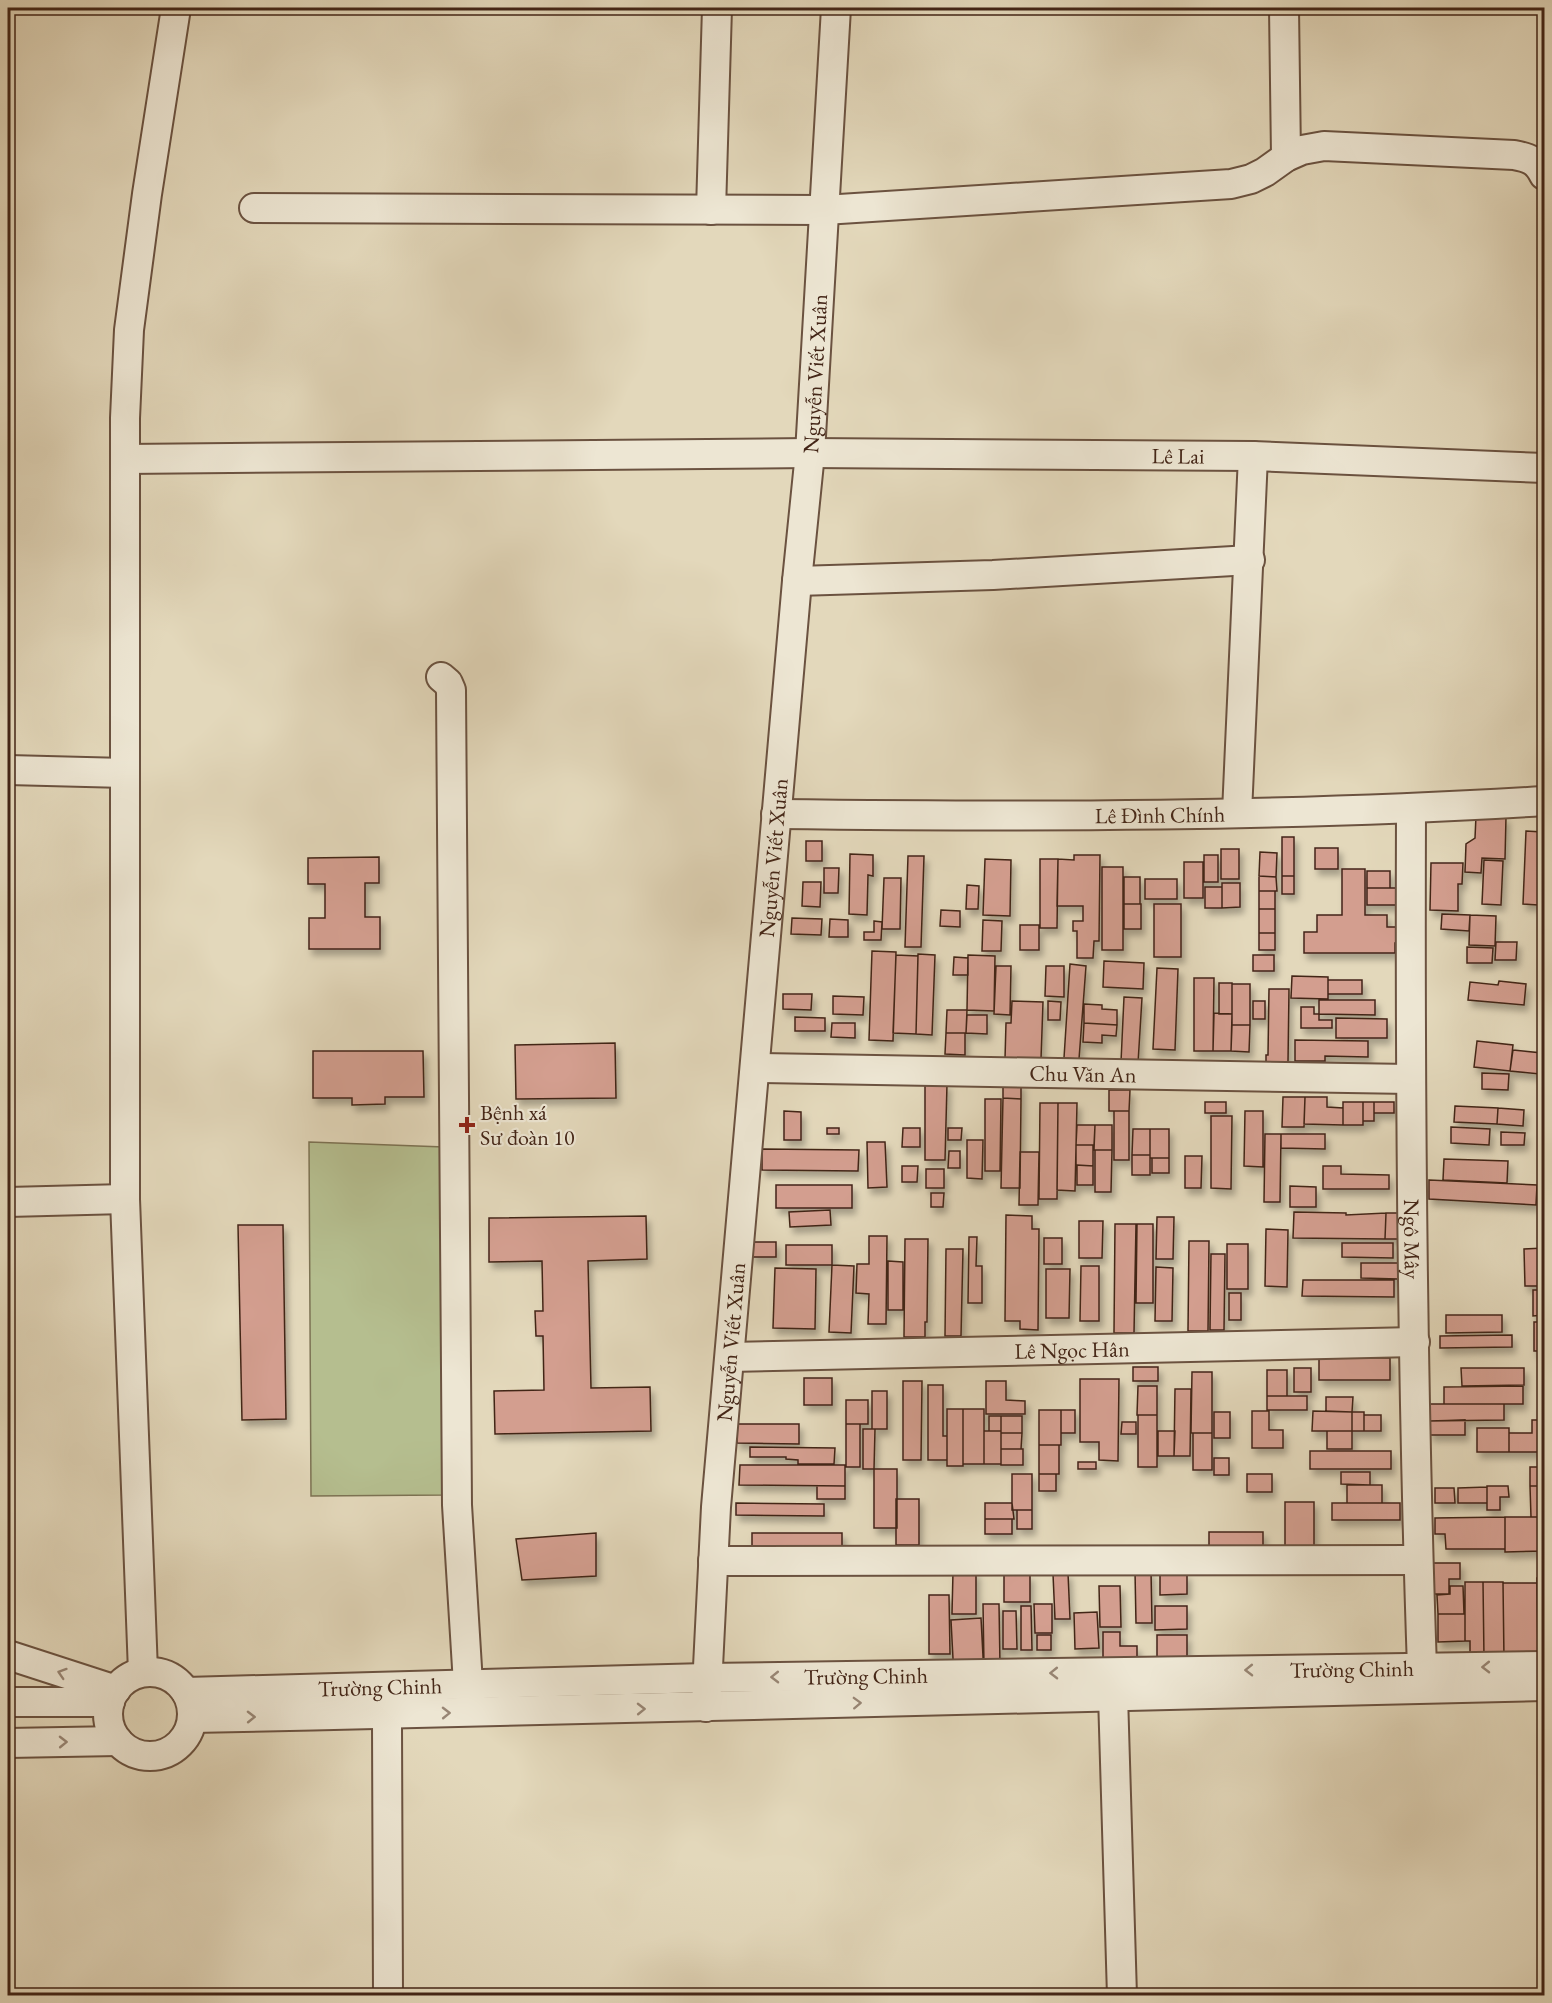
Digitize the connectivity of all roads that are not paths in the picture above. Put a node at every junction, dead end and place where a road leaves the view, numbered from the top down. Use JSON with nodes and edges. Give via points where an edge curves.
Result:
{"nodes":[{"id":1,"x":176,"y":8,"type":"edge"},
{"id":2,"x":717,"y":8,"type":"edge"},
{"id":3,"x":836,"y":8,"type":"edge"},
{"id":4,"x":1284,"y":8,"type":"edge"},
{"id":5,"x":1286,"y":157,"type":"junction"},
{"id":6,"x":1545,"y":175,"type":"edge"},
{"id":7,"x":254,"y":208,"type":"dead end"},
{"id":8,"x":711,"y":210,"type":"junction"},
{"id":9,"x":824,"y":210,"type":"junction"},
{"id":10,"x":810,"y":453,"type":"junction"},
{"id":11,"x":1253,"y":456,"type":"junction"},
{"id":12,"x":125,"y":459,"type":"junction"},
{"id":13,"x":1545,"y":468,"type":"edge"},
{"id":14,"x":1250,"y":561,"type":"junction"},
{"id":15,"x":797,"y":581,"type":"junction"},
{"id":16,"x":441,"y":677,"type":"dead end"},
{"id":17,"x":8,"y":770,"type":"edge"},
{"id":18,"x":125,"y":774,"type":"junction"},
{"id":19,"x":1545,"y":801,"type":"edge"},
{"id":20,"x":1411,"y":810,"type":"junction"},
{"id":21,"x":1237,"y":813,"type":"junction"},
{"id":22,"x":776,"y":814,"type":"junction"},
{"id":23,"x":756,"y":1068,"type":"junction"},
{"id":24,"x":1410,"y":1079,"type":"junction"},
{"id":25,"x":125,"y":1199,"type":"junction"},
{"id":26,"x":8,"y":1202,"type":"edge"},
{"id":27,"x":1415,"y":1342,"type":"junction"},
{"id":28,"x":730,"y":1357,"type":"junction"},
{"id":29,"x":1418,"y":1560,"type":"junction"},
{"id":30,"x":713,"y":1561,"type":"junction"},
{"id":31,"x":8,"y":1655,"type":"edge"},
{"id":32,"x":1545,"y":1666,"type":"edge"},
{"id":33,"x":1422,"y":1668,"type":"junction"},
{"id":34,"x":143,"y":1672,"type":"junction"},
{"id":35,"x":706,"y":1678,"type":"junction"},
{"id":36,"x":468,"y":1684,"type":"junction"},
{"id":37,"x":1545,"y":1686,"type":"edge"},
{"id":38,"x":1113,"y":1695,"type":"junction"},
{"id":39,"x":113,"y":1696,"type":"junction"},
{"id":40,"x":8,"y":1702,"type":"edge"},
{"id":41,"x":189,"y":1705,"type":"junction"},
{"id":42,"x":706,"y":1707,"type":"junction"},
{"id":43,"x":387,"y":1724,"type":"dead end"},
{"id":44,"x":118,"y":1741,"type":"junction"},
{"id":45,"x":8,"y":1743,"type":"edge"},
{"id":46,"x":388,"y":1995,"type":"edge"},
{"id":47,"x":1122,"y":1995,"type":"edge"}],
"edges":[{"from":1,"to":12,"type":"street","via":[[129,330]]},
{"from":2,"to":8,"type":"street"},
{"from":3,"to":9,"type":"street","name":"Nguyễn Viết Xuân"},
{"from":4,"to":5,"type":"street"},
{"from":5,"to":6,"type":"street","via":[[1324,146],[1514,155],[1539,164]]},
{"from":5,"to":9,"type":"street","via":[[1258,176],[1231,184]]},
{"from":7,"to":8,"type":"street"},
{"from":8,"to":9,"type":"street"},
{"from":9,"to":10,"type":"street","name":"Nguyễn Viết Xuân"},
{"from":10,"to":11,"type":"street","name":"Lê Lai"},
{"from":10,"to":12,"type":"street","name":"Lê Lai"},
{"from":10,"to":15,"type":"street","name":"Nguyễn Viết Xuân"},
{"from":11,"to":13,"type":"street","name":"Lê Lai"},
{"from":11,"to":14,"type":"street"},
{"from":12,"to":18,"type":"street"},
{"from":14,"to":15,"type":"street"},
{"from":14,"to":21,"type":"street"},
{"from":15,"to":22,"type":"street","name":"Nguyễn Viết Xuân"},
{"from":16,"to":36,"type":"street","via":[[451,690],[457,1505]]},
{"from":17,"to":18,"type":"street"},
{"from":18,"to":25,"type":"street"},
{"from":19,"to":20,"type":"street","name":"Lê Đình Chính"},
{"from":20,"to":21,"type":"street","name":"Lê Đình Chính"},
{"from":20,"to":24,"type":"street","name":"Ngô Mây"},
{"from":21,"to":22,"type":"street","name":"Lê Đình Chính","via":[[1001,817]]},
{"from":22,"to":23,"type":"street","name":"Nguyễn Viết Xuân"},
{"from":23,"to":24,"type":"street","name":"Chu Văn An"},
{"from":23,"to":28,"type":"street","name":"Nguyễn Viết Xuân"},
{"from":24,"to":27,"type":"street","name":"Ngô Mây"},
{"from":25,"to":26,"type":"street"},
{"from":25,"to":34,"type":"street"},
{"from":27,"to":28,"type":"street","name":"Lê Ngọc Hân"},
{"from":27,"to":29,"type":"street","name":"Ngô Mây"},
{"from":28,"to":30,"type":"street","name":"Nguyễn Viết Xuân"},
{"from":29,"to":30,"type":"street"},
{"from":29,"to":33,"type":"street","name":"Ngô Mây"},
{"from":30,"to":35,"type":"street","name":"Nguyễn Viết Xuân"},
{"from":39,"to":31,"type":"street","one_way":true},
{"from":32,"to":33,"type":"street","name":"Trường Chinh","one_way":true},
{"from":33,"to":35,"type":"street","name":"Trường Chinh","one_way":true},
{"from":34,"to":39,"type":"street","via":[[125,1680]]},
{"from":34,"to":41,"type":"street","via":[[165,1674],[177,1681]]},
{"from":35,"to":36,"type":"street","name":"Trường Chinh"},
{"from":35,"to":42,"type":"street","name":"Nguyễn Viết Xuân"},
{"from":36,"to":41,"type":"street","name":"Trường Chinh"},
{"from":37,"to":38,"type":"street","name":"Trường Chinh"},
{"from":42,"to":38,"type":"street","name":"Trường Chinh","one_way":true},
{"from":38,"to":47,"type":"street"},
{"from":39,"to":40,"type":"street"},
{"from":39,"to":44,"type":"street","via":[[108,1716]]},
{"from":41,"to":42,"type":"street","name":"Trường Chinh","one_way":true},
{"from":41,"to":44,"type":"street","via":[[188,1732],[169,1751],[142,1755]]},
{"from":43,"to":46,"type":"street"},
{"from":45,"to":44,"type":"street","one_way":true}]}
